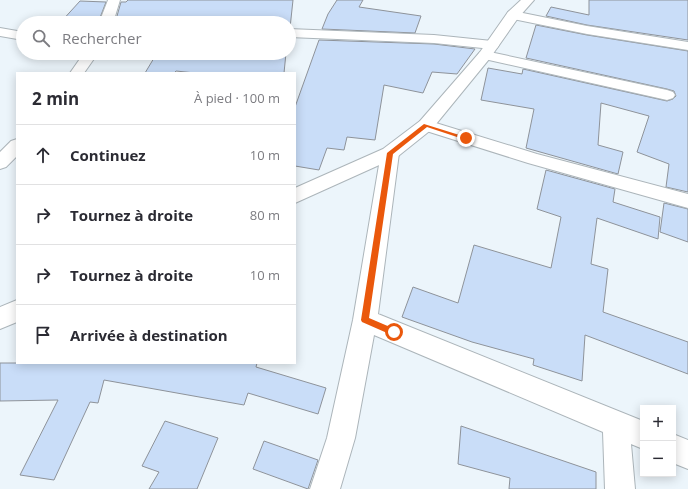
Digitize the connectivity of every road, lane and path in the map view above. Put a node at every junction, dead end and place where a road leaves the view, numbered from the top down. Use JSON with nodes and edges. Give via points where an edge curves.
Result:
{"nodes":[{"id":1,"x":114,"y":0,"type":"edge"},
{"id":2,"x":528,"y":0,"type":"edge"},
{"id":3,"x":513,"y":15,"type":"junction"},
{"id":4,"x":108,"y":16,"type":"edge"},
{"id":5,"x":0,"y":32,"type":"edge"},
{"id":6,"x":296,"y":33,"type":"edge"},
{"id":7,"x":16,"y":35,"type":"edge"},
{"id":8,"x":688,"y":46,"type":"edge"},
{"id":9,"x":488,"y":50,"type":"junction"},
{"id":10,"x":86,"y":60,"type":"edge"},
{"id":11,"x":78,"y":72,"type":"edge"},
{"id":12,"x":667,"y":95,"type":"dead end"},
{"id":13,"x":426,"y":125,"type":"junction"},
{"id":14,"x":16,"y":146,"type":"edge"},
{"id":15,"x":390,"y":153,"type":"junction"},
{"id":16,"x":0,"y":163,"type":"edge"},
{"id":17,"x":296,"y":196,"type":"edge"},
{"id":18,"x":688,"y":202,"type":"edge"},
{"id":19,"x":16,"y":311,"type":"edge"},
{"id":20,"x":0,"y":318,"type":"edge"},
{"id":21,"x":365,"y":320,"type":"junction"},
{"id":22,"x":616,"y":422,"type":"junction"},
{"id":23,"x":640,"y":434,"type":"edge"},
{"id":24,"x":676,"y":449,"type":"edge"},
{"id":25,"x":688,"y":455,"type":"edge"},
{"id":26,"x":325,"y":489,"type":"edge"},
{"id":27,"x":620,"y":489,"type":"edge"}],
"edges":[{"from":1,"to":4,"type":"street"},
{"from":2,"to":3,"type":"street"},
{"from":3,"to":8,"type":"street"},
{"from":3,"to":9,"type":"street"},
{"from":5,"to":7,"type":"street"},
{"from":6,"to":9,"type":"street","via":[[434,39]]},
{"from":9,"to":12,"type":"street"},
{"from":9,"to":13,"type":"street"},
{"from":10,"to":11,"type":"street"},
{"from":13,"to":15,"type":"street"},
{"from":13,"to":18,"type":"street","via":[[534,159]]},
{"from":14,"to":16,"type":"street"},
{"from":15,"to":17,"type":"street"},
{"from":15,"to":21,"type":"street"},
{"from":19,"to":20,"type":"street"},
{"from":21,"to":22,"type":"street"},
{"from":21,"to":26,"type":"street","via":[[341,438]]},
{"from":22,"to":23,"type":"street"},
{"from":22,"to":27,"type":"street"},
{"from":24,"to":25,"type":"street"}]}
